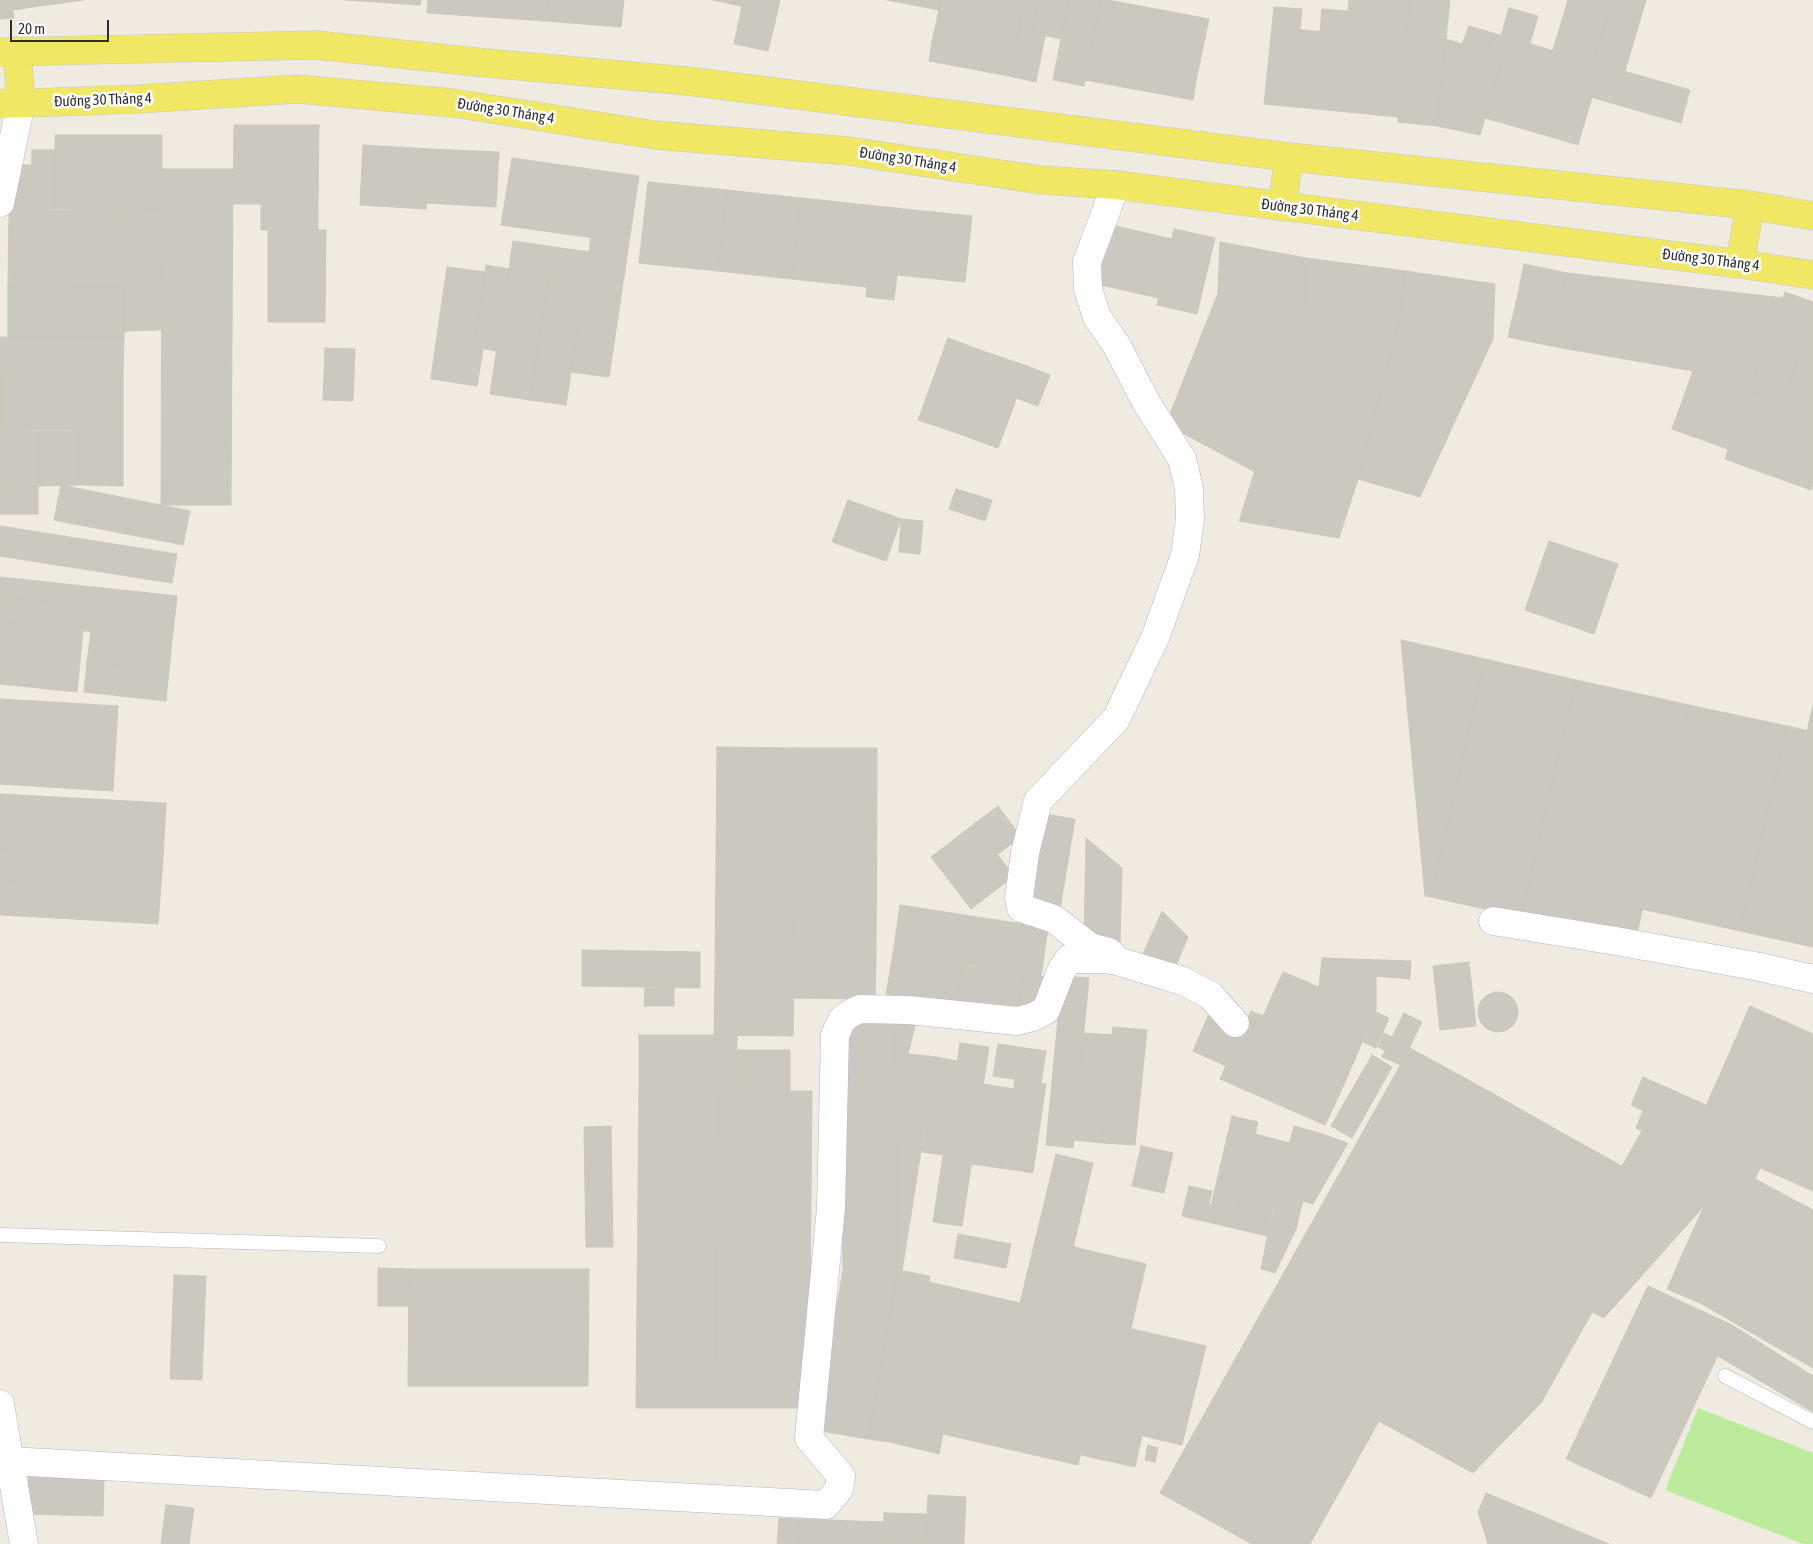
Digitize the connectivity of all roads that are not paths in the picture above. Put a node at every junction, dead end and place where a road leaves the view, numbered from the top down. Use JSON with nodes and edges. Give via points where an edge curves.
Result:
{"nodes":[{"id":1,"x":9,"y":52,"type":"edge"},
{"id":2,"x":10,"y":104,"type":"edge"},
{"id":3,"x":1289,"y":157,"type":"junction"},
{"id":4,"x":1116,"y":185,"type":"junction"},
{"id":5,"x":0,"y":203,"type":"edge"},
{"id":6,"x":1750,"y":205,"type":"junction"},
{"id":7,"x":1282,"y":207,"type":"junction"},
{"id":8,"x":1813,"y":216,"type":"edge"},
{"id":9,"x":1740,"y":264,"type":"junction"},
{"id":10,"x":1813,"y":275,"type":"edge"},
{"id":11,"x":1493,"y":921,"type":"dead end"},
{"id":12,"x":1117,"y":960,"type":"junction"},
{"id":13,"x":1813,"y":979,"type":"edge"},
{"id":14,"x":1235,"y":1023,"type":"dead end"},
{"id":15,"x":0,"y":1235,"type":"edge"},
{"id":16,"x":379,"y":1246,"type":"dead end"},
{"id":17,"x":1725,"y":1376,"type":"dead end"},
{"id":18,"x":0,"y":1404,"type":"edge"},
{"id":19,"x":1813,"y":1422,"type":"edge"},
{"id":20,"x":9,"y":1461,"type":"junction"},
{"id":21,"x":24,"y":1544,"type":"edge"}],
"edges":[{"from":1,"to":2,"type":"main road"},
{"from":1,"to":3,"type":"main road","via":[[316,45],[687,81]]},
{"from":2,"to":4,"type":"main road","name":"Đường 30 Tháng 4","via":[[298,89],[453,103],[655,135],[848,151],[1041,180]]},
{"from":2,"to":5,"type":"street"},
{"from":3,"to":6,"type":"main road"},
{"from":3,"to":7,"type":"main road"},
{"from":4,"to":7,"type":"main road","name":"Đường 30 Tháng 4"},
{"from":4,"to":12,"type":"street","via":[[1087,262],[1088,289],[1097,317],[1182,459],[1189,488],[1190,519],[1185,554],[1155,638],[1116,719],[1038,801],[1025,853],[1019,898],[1021,908],[1054,919],[1090,947],[1109,952]]},
{"from":6,"to":8,"type":"main road"},
{"from":6,"to":9,"type":"main road"},
{"from":7,"to":9,"type":"main road","name":"Đường 30 Tháng 4"},
{"from":9,"to":10,"type":"main road","name":"Đường 30 Tháng 4"},
{"from":11,"to":13,"type":"street","via":[[1712,958]]},
{"from":12,"to":14,"type":"street","via":[[1183,981],[1210,995]]},
{"from":12,"to":20,"type":"street","via":[[1069,959],[1046,1010],[1016,1021],[909,1010],[860,1009],[842,1020],[835,1035],[831,1208],[808,1438],[841,1476],[838,1489],[826,1505]]},
{"from":15,"to":16,"type":"lane"},
{"from":17,"to":19,"type":"lane"},
{"from":18,"to":20,"type":"street"},
{"from":20,"to":21,"type":"street"}]}
